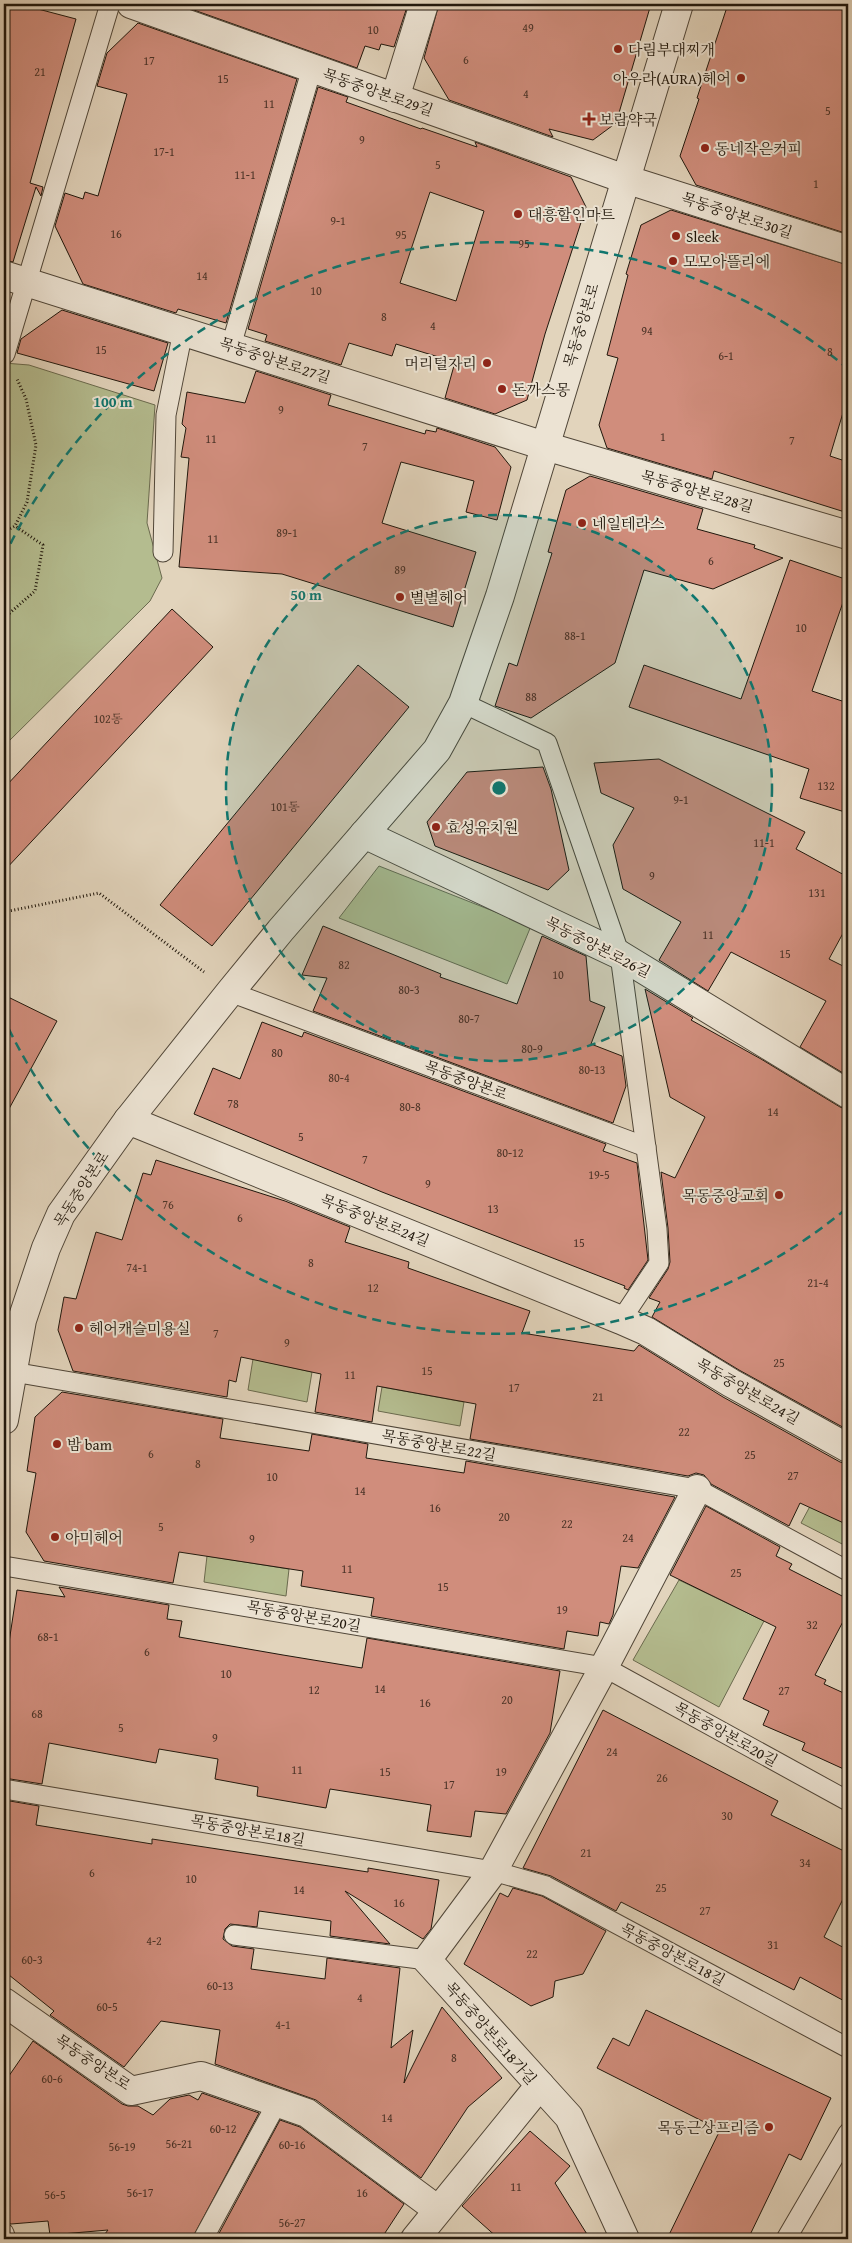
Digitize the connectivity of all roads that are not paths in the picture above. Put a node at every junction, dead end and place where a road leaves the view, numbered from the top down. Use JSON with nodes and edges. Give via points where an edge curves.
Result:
{"nodes":[{"id":1,"x":110,"y":4,"type":"edge"},
{"id":2,"x":131,"y":4,"type":"edge"},
{"id":3,"x":424,"y":4,"type":"edge"},
{"id":4,"x":680,"y":4,"type":"edge"},
{"id":5,"x":312,"y":68,"type":"junction"},
{"id":6,"x":395,"y":98,"type":"junction"},
{"id":7,"x":625,"y":179,"type":"junction"},
{"id":8,"x":848,"y":250,"type":"edge"},
{"id":9,"x":15,"y":278,"type":"edge"},
{"id":10,"x":183,"y":331,"type":"junction"},
{"id":11,"x":231,"y":346,"type":"junction"},
{"id":12,"x":6,"y":354,"type":"road end"},
{"id":13,"x":545,"y":446,"type":"junction"},
{"id":14,"x":848,"y":535,"type":"edge"},
{"id":15,"x":163,"y":552,"type":"dead end"},
{"id":16,"x":463,"y":703,"type":"junction"},
{"id":17,"x":364,"y":834,"type":"junction"},
{"id":18,"x":620,"y":955,"type":"junction"},
{"id":19,"x":230,"y":992,"type":"junction"},
{"id":20,"x":848,"y":1094,"type":"edge"},
{"id":21,"x":128,"y":1120,"type":"junction"},
{"id":22,"x":646,"y":1147,"type":"junction"},
{"id":23,"x":621,"y":1320,"type":"junction"},
{"id":24,"x":12,"y":1372,"type":"junction"},
{"id":25,"x":4,"y":1420,"type":"edge"},
{"id":26,"x":848,"y":1448,"type":"edge"},
{"id":27,"x":697,"y":1489,"type":"junction"},
{"id":28,"x":4,"y":1566,"type":"edge"},
{"id":29,"x":848,"y":1571,"type":"edge"},
{"id":30,"x":604,"y":1667,"type":"junction"},
{"id":31,"x":4,"y":1789,"type":"edge"},
{"id":32,"x":848,"y":1801,"type":"edge"},
{"id":33,"x":492,"y":1871,"type":"junction"},
{"id":34,"x":234,"y":1935,"type":"dead end"},
{"id":35,"x":427,"y":1960,"type":"junction"},
{"id":36,"x":4,"y":2002,"type":"edge"},
{"id":37,"x":848,"y":2048,"type":"edge"},
{"id":38,"x":540,"y":2085,"type":"junction"},
{"id":39,"x":277,"y":2102,"type":"junction"},
{"id":40,"x":848,"y":2133,"type":"edge"},
{"id":41,"x":438,"y":2210,"type":"junction"},
{"id":42,"x":4,"y":2233,"type":"edge"},
{"id":43,"x":6,"y":2239,"type":"edge"},
{"id":44,"x":203,"y":2239,"type":"edge"},
{"id":45,"x":415,"y":2239,"type":"edge"},
{"id":46,"x":625,"y":2239,"type":"edge"},
{"id":47,"x":786,"y":2239,"type":"edge"}],
"edges":[{"from":1,"to":9,"type":"lane"},
{"from":2,"to":5,"type":"street","name":"목동중앙본로29길"},
{"from":3,"to":6,"type":"street"},
{"from":4,"to":7,"type":"street","name":"목동중앙본로"},
{"from":5,"to":6,"type":"street","name":"목동중앙본로29길"},
{"from":5,"to":11,"type":"lane"},
{"from":6,"to":7,"type":"street","name":"목동중앙본로29길"},
{"from":7,"to":8,"type":"street","name":"목동중앙본로30길"},
{"from":7,"to":13,"type":"street","name":"목동중앙본로"},
{"from":9,"to":10,"type":"street","name":"목동중앙본로27길"},
{"from":9,"to":12,"type":"lane"},
{"from":10,"to":11,"type":"street","name":"목동중앙본로27길"},
{"from":10,"to":15,"type":"lane","via":[[166,415]]},
{"from":11,"to":13,"type":"street","name":"목동중앙본로27길"},
{"from":13,"to":14,"type":"street","name":"목동중앙본로28길"},
{"from":13,"to":16,"type":"street","name":"목동중앙본로","via":[[500,596]]},
{"from":16,"to":17,"type":"street","name":"목동중앙본로","via":[[438,750]]},
{"from":16,"to":18,"type":"lane","via":[[547,743]]},
{"from":17,"to":18,"type":"street","name":"목동중앙본로26길"},
{"from":17,"to":19,"type":"street","name":"목동중앙본로"},
{"from":18,"to":20,"type":"street","name":"목동중앙본로26길"},
{"from":18,"to":22,"type":"lane"},
{"from":19,"to":21,"type":"street","name":"목동중앙본로"},
{"from":19,"to":22,"type":"lane","name":"목동중앙본로"},
{"from":21,"to":23,"type":"street","name":"목동중앙본로24길"},
{"from":21,"to":24,"type":"street","name":"목동중앙본로","via":[[61,1214],[22,1320]]},
{"from":22,"to":23,"type":"lane","via":[[658,1229],[659,1263]]},
{"from":23,"to":26,"type":"street","name":"목동중앙본로24길","via":[[646,1331]]},
{"from":24,"to":25,"type":"street","name":"목동중앙본로"},
{"from":24,"to":27,"type":"lane","name":"목동중앙본로22길"},
{"from":27,"to":29,"type":"lane","name":"목동중앙본로22길"},
{"from":27,"to":30,"type":"street"},
{"from":28,"to":30,"type":"lane","name":"목동중앙본로20길"},
{"from":30,"to":32,"type":"lane","name":"목동중앙본로20길"},
{"from":30,"to":33,"type":"street"},
{"from":31,"to":33,"type":"lane","name":"목동중앙본로18길"},
{"from":33,"to":35,"type":"street"},
{"from":33,"to":37,"type":"lane","name":"목동중앙본로18길","via":[[546,1886]]},
{"from":34,"to":35,"type":"lane"},
{"from":35,"to":38,"type":"street","name":"목동중앙본로18가길"},
{"from":36,"to":39,"type":"street","name":"목동중앙본로","via":[[131,2091],[201,2076]]},
{"from":38,"to":41,"type":"street","name":"목동중앙본로18가길"},
{"from":38,"to":46,"type":"street","via":[[569,2117]]},
{"from":39,"to":41,"type":"street","name":"목동중앙본로","via":[[307,2113]]},
{"from":39,"to":44,"type":"lane"},
{"from":40,"to":47,"type":"lane"},
{"from":41,"to":45,"type":"street","name":"목동중앙본로18가길"},
{"from":42,"to":43,"type":"lane"}]}
